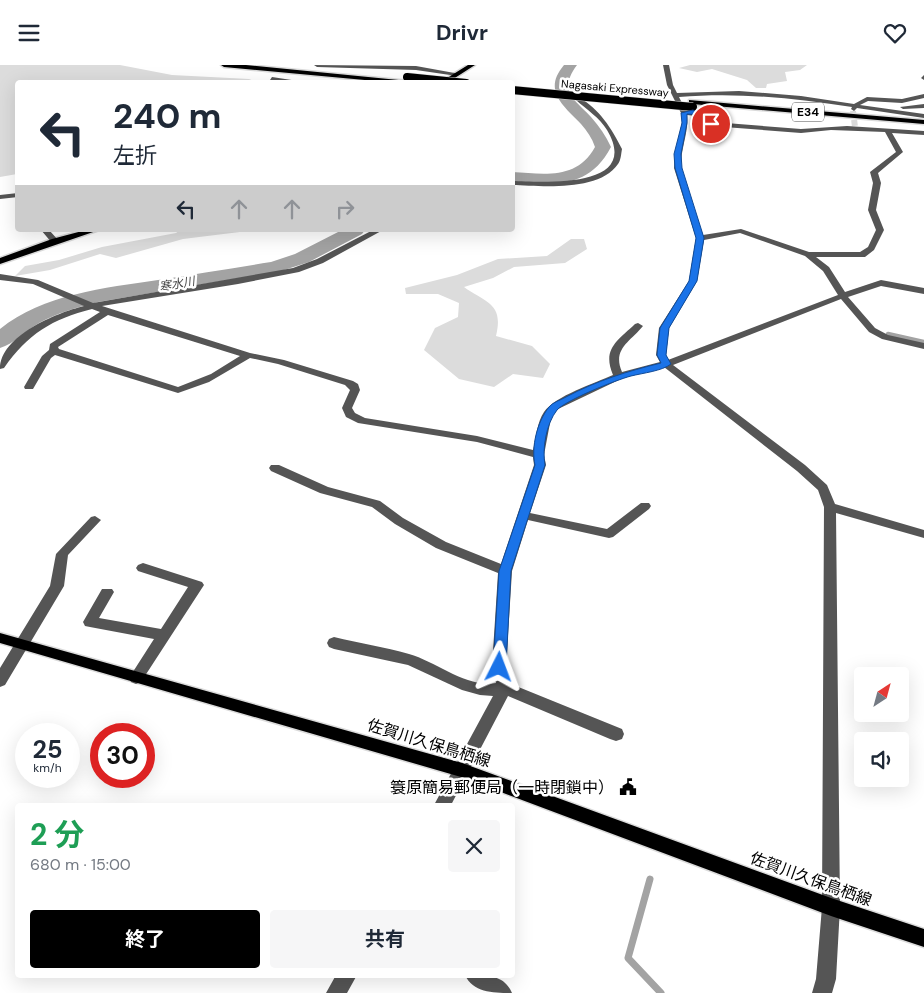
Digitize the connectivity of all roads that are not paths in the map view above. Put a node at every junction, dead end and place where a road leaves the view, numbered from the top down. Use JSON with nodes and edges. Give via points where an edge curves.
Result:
{"nodes":[{"id":1,"x":224,"y":65,"type":"edge"},
{"id":2,"x":263,"y":65,"type":"edge"},
{"id":3,"x":317,"y":65,"type":"edge"},
{"id":4,"x":472,"y":65,"type":"edge"},
{"id":5,"x":666,"y":65,"type":"edge"},
{"id":6,"x":457,"y":75,"type":"junction"},
{"id":7,"x":272,"y":79,"type":"dead end"},
{"id":8,"x":405,"y":79,"type":"junction"},
{"id":9,"x":278,"y":80,"type":"edge"},
{"id":10,"x":410,"y":80,"type":"edge"},
{"id":11,"x":420,"y":80,"type":"edge"},
{"id":12,"x":448,"y":80,"type":"edge"},
{"id":13,"x":515,"y":87,"type":"edge"},
{"id":14,"x":515,"y":90,"type":"edge"},
{"id":15,"x":677,"y":95,"type":"junction"},
{"id":16,"x":924,"y":96,"type":"edge"},
{"id":17,"x":578,"y":99,"type":"dead end"},
{"id":18,"x":861,"y":101,"type":"junction"},
{"id":19,"x":692,"y":105,"type":"junction"},
{"id":20,"x":924,"y":106,"type":"edge"},
{"id":21,"x":854,"y":109,"type":"junction"},
{"id":22,"x":684,"y":113,"type":"junction"},
{"id":23,"x":924,"y":117,"type":"edge"},
{"id":24,"x":924,"y":122,"type":"edge"},
{"id":25,"x":924,"y":127,"type":"edge"},
{"id":26,"x":888,"y":131,"type":"junction"},
{"id":27,"x":924,"y":133,"type":"edge"},
{"id":28,"x":515,"y":183,"type":"edge"},
{"id":29,"x":15,"y":195,"type":"edge"},
{"id":30,"x":0,"y":197,"type":"edge"},
{"id":31,"x":47,"y":232,"type":"edge"},
{"id":32,"x":88,"y":232,"type":"edge"},
{"id":33,"x":375,"y":232,"type":"edge"},
{"id":34,"x":700,"y":238,"type":"junction"},
{"id":35,"x":55,"y":241,"type":"junction"},
{"id":36,"x":808,"y":254,"type":"junction"},
{"id":37,"x":0,"y":261,"type":"edge"},
{"id":38,"x":0,"y":277,"type":"edge"},
{"id":39,"x":924,"y":291,"type":"edge"},
{"id":40,"x":843,"y":295,"type":"junction"},
{"id":41,"x":92,"y":306,"type":"junction"},
{"id":42,"x":107,"y":312,"type":"junction"},
{"id":43,"x":638,"y":326,"type":"dead end"},
{"id":44,"x":924,"y":346,"type":"edge"},
{"id":45,"x":54,"y":351,"type":"junction"},
{"id":46,"x":248,"y":355,"type":"junction"},
{"id":47,"x":666,"y":364,"type":"junction"},
{"id":48,"x":0,"y":366,"type":"edge"},
{"id":49,"x":619,"y":377,"type":"junction"},
{"id":50,"x":29,"y":387,"type":"dead end"},
{"id":51,"x":538,"y":455,"type":"junction"},
{"id":52,"x":275,"y":468,"type":"dead end"},
{"id":53,"x":645,"y":506,"type":"dead end"},
{"id":54,"x":830,"y":507,"type":"junction"},
{"id":55,"x":524,"y":515,"type":"junction"},
{"id":56,"x":95,"y":520,"type":"dead end"},
{"id":57,"x":924,"y":534,"type":"edge"},
{"id":58,"x":142,"y":568,"type":"dead end"},
{"id":59,"x":505,"y":571,"type":"junction"},
{"id":60,"x":107,"y":592,"type":"dead end"},
{"id":61,"x":164,"y":635,"type":"junction"},
{"id":62,"x":0,"y":638,"type":"edge"},
{"id":63,"x":334,"y":643,"type":"dead end"},
{"id":64,"x":20,"y":645,"type":"junction"},
{"id":65,"x":136,"y":678,"type":"junction"},
{"id":66,"x":0,"y":681,"type":"edge"},
{"id":67,"x":504,"y":688,"type":"junction"},
{"id":68,"x":616,"y":734,"type":"dead end"},
{"id":69,"x":462,"y":770,"type":"junction"},
{"id":70,"x":443,"y":803,"type":"edge"},
{"id":71,"x":831,"y":907,"type":"junction"},
{"id":72,"x":924,"y":938,"type":"edge"},
{"id":73,"x":344,"y":978,"type":"edge"},
{"id":74,"x":480,"y":978,"type":"edge"},
{"id":75,"x":336,"y":993,"type":"edge"},
{"id":76,"x":502,"y":993,"type":"edge"},
{"id":77,"x":822,"y":993,"type":"edge"}],
"edges":[{"from":1,"to":8,"type":"highway"},
{"from":2,"to":8,"type":"highway"},
{"from":3,"to":6,"type":"street","via":[[416,68]]},
{"from":4,"to":6,"type":"main road"},
{"from":5,"to":15,"type":"street","via":[[670,85]]},
{"from":6,"to":12,"type":"main road"},
{"from":7,"to":9,"type":"street"},
{"from":8,"to":10,"type":"highway"},
{"from":8,"to":11,"type":"highway","bridge":true},
{"from":13,"to":19,"type":"highway","name":"Nagasaki Expressway","number":"E34","bridge":true},
{"from":14,"to":19,"type":"highway","name":"Nagasaki Expressway","number":"E34","bridge":true},
{"from":15,"to":21,"type":"street","via":[[726,91]]},
{"from":15,"to":22,"type":"street"},
{"from":16,"to":18,"type":"street","via":[[902,101]]},
{"from":17,"to":28,"type":"street","via":[[608,129],[619,149],[616,161],[605,172],[578,182],[559,185]]},
{"from":18,"to":20,"type":"street","via":[[896,108]]},
{"from":18,"to":21,"type":"street"},
{"from":19,"to":24,"type":"highway","name":"Nagasaki Expressway","number":"E34"},
{"from":19,"to":25,"type":"highway","name":"Nagasaki Expressway","number":"E34"},
{"from":21,"to":23,"type":"street"},
{"from":22,"to":26,"type":"street","via":[[693,112],[711,124],[802,131],[856,128]]},
{"from":22,"to":34,"type":"street","via":[[678,168]]},
{"from":26,"to":27,"type":"street"},
{"from":26,"to":36,"type":"street","via":[[900,152],[874,172],[877,183],[872,210],[880,230],[871,248],[862,255]]},
{"from":29,"to":30,"type":"street"},
{"from":31,"to":35,"type":"street"},
{"from":32,"to":35,"type":"main road"},
{"from":33,"to":41,"type":"street","via":[[296,270]]},
{"from":34,"to":36,"type":"street","via":[[741,231]]},
{"from":34,"to":47,"type":"street","via":[[693,281],[664,328],[661,355]]},
{"from":35,"to":37,"type":"main road"},
{"from":36,"to":40,"type":"street","via":[[826,269]]},
{"from":38,"to":41,"type":"street","via":[[35,282]]},
{"from":39,"to":40,"type":"street","via":[[881,283]]},
{"from":40,"to":44,"type":"street","via":[[877,334]]},
{"from":40,"to":47,"type":"street"},
{"from":41,"to":42,"type":"street"},
{"from":41,"to":48,"type":"street","via":[[34,329],[16,343]]},
{"from":42,"to":45,"type":"street","via":[[53,346]]},
{"from":42,"to":46,"type":"street"},
{"from":43,"to":49,"type":"street","via":[[618,347],[613,362]]},
{"from":45,"to":46,"type":"street","via":[[178,390],[194,386]]},
{"from":45,"to":50,"type":"street","via":[[47,356]]},
{"from":46,"to":51,"type":"street","via":[[280,361],[349,383],[355,390],[347,408],[350,415],[362,421],[477,439]]},
{"from":47,"to":49,"type":"street"},
{"from":47,"to":54,"type":"street","via":[[801,467],[823,488]]},
{"from":49,"to":51,"type":"street","via":[[554,407],[544,423]]},
{"from":51,"to":55,"type":"street","via":[[540,465]]},
{"from":52,"to":59,"type":"street","via":[[324,490],[376,504],[441,545]]},
{"from":53,"to":55,"type":"street","via":[[610,534]]},
{"from":54,"to":57,"type":"street"},
{"from":54,"to":71,"type":"street"},
{"from":55,"to":59,"type":"street"},
{"from":56,"to":64,"type":"street","via":[[62,554],[57,586]]},
{"from":58,"to":61,"type":"street","via":[[197,585]]},
{"from":59,"to":67,"type":"street","via":[[499,667]]},
{"from":60,"to":61,"type":"street","via":[[90,622]]},
{"from":61,"to":65,"type":"street"},
{"from":62,"to":64,"type":"main road","name":"佐賀川久保鳥栖線"},
{"from":63,"to":67,"type":"street","via":[[412,661],[454,682],[494,691]]},
{"from":64,"to":65,"type":"main road","name":"佐賀川久保鳥栖線"},
{"from":64,"to":66,"type":"street"},
{"from":65,"to":69,"type":"main road","name":"佐賀川久保鳥栖線"},
{"from":67,"to":68,"type":"street"},
{"from":67,"to":69,"type":"street"},
{"from":69,"to":70,"type":"street"},
{"from":69,"to":71,"type":"main road","name":"佐賀川久保鳥栖線"},
{"from":71,"to":72,"type":"main road","name":"佐賀川久保鳥栖線"},
{"from":71,"to":77,"type":"street","via":[[826,979]]},
{"from":73,"to":75,"type":"street"},
{"from":74,"to":76,"type":"street"}]}
